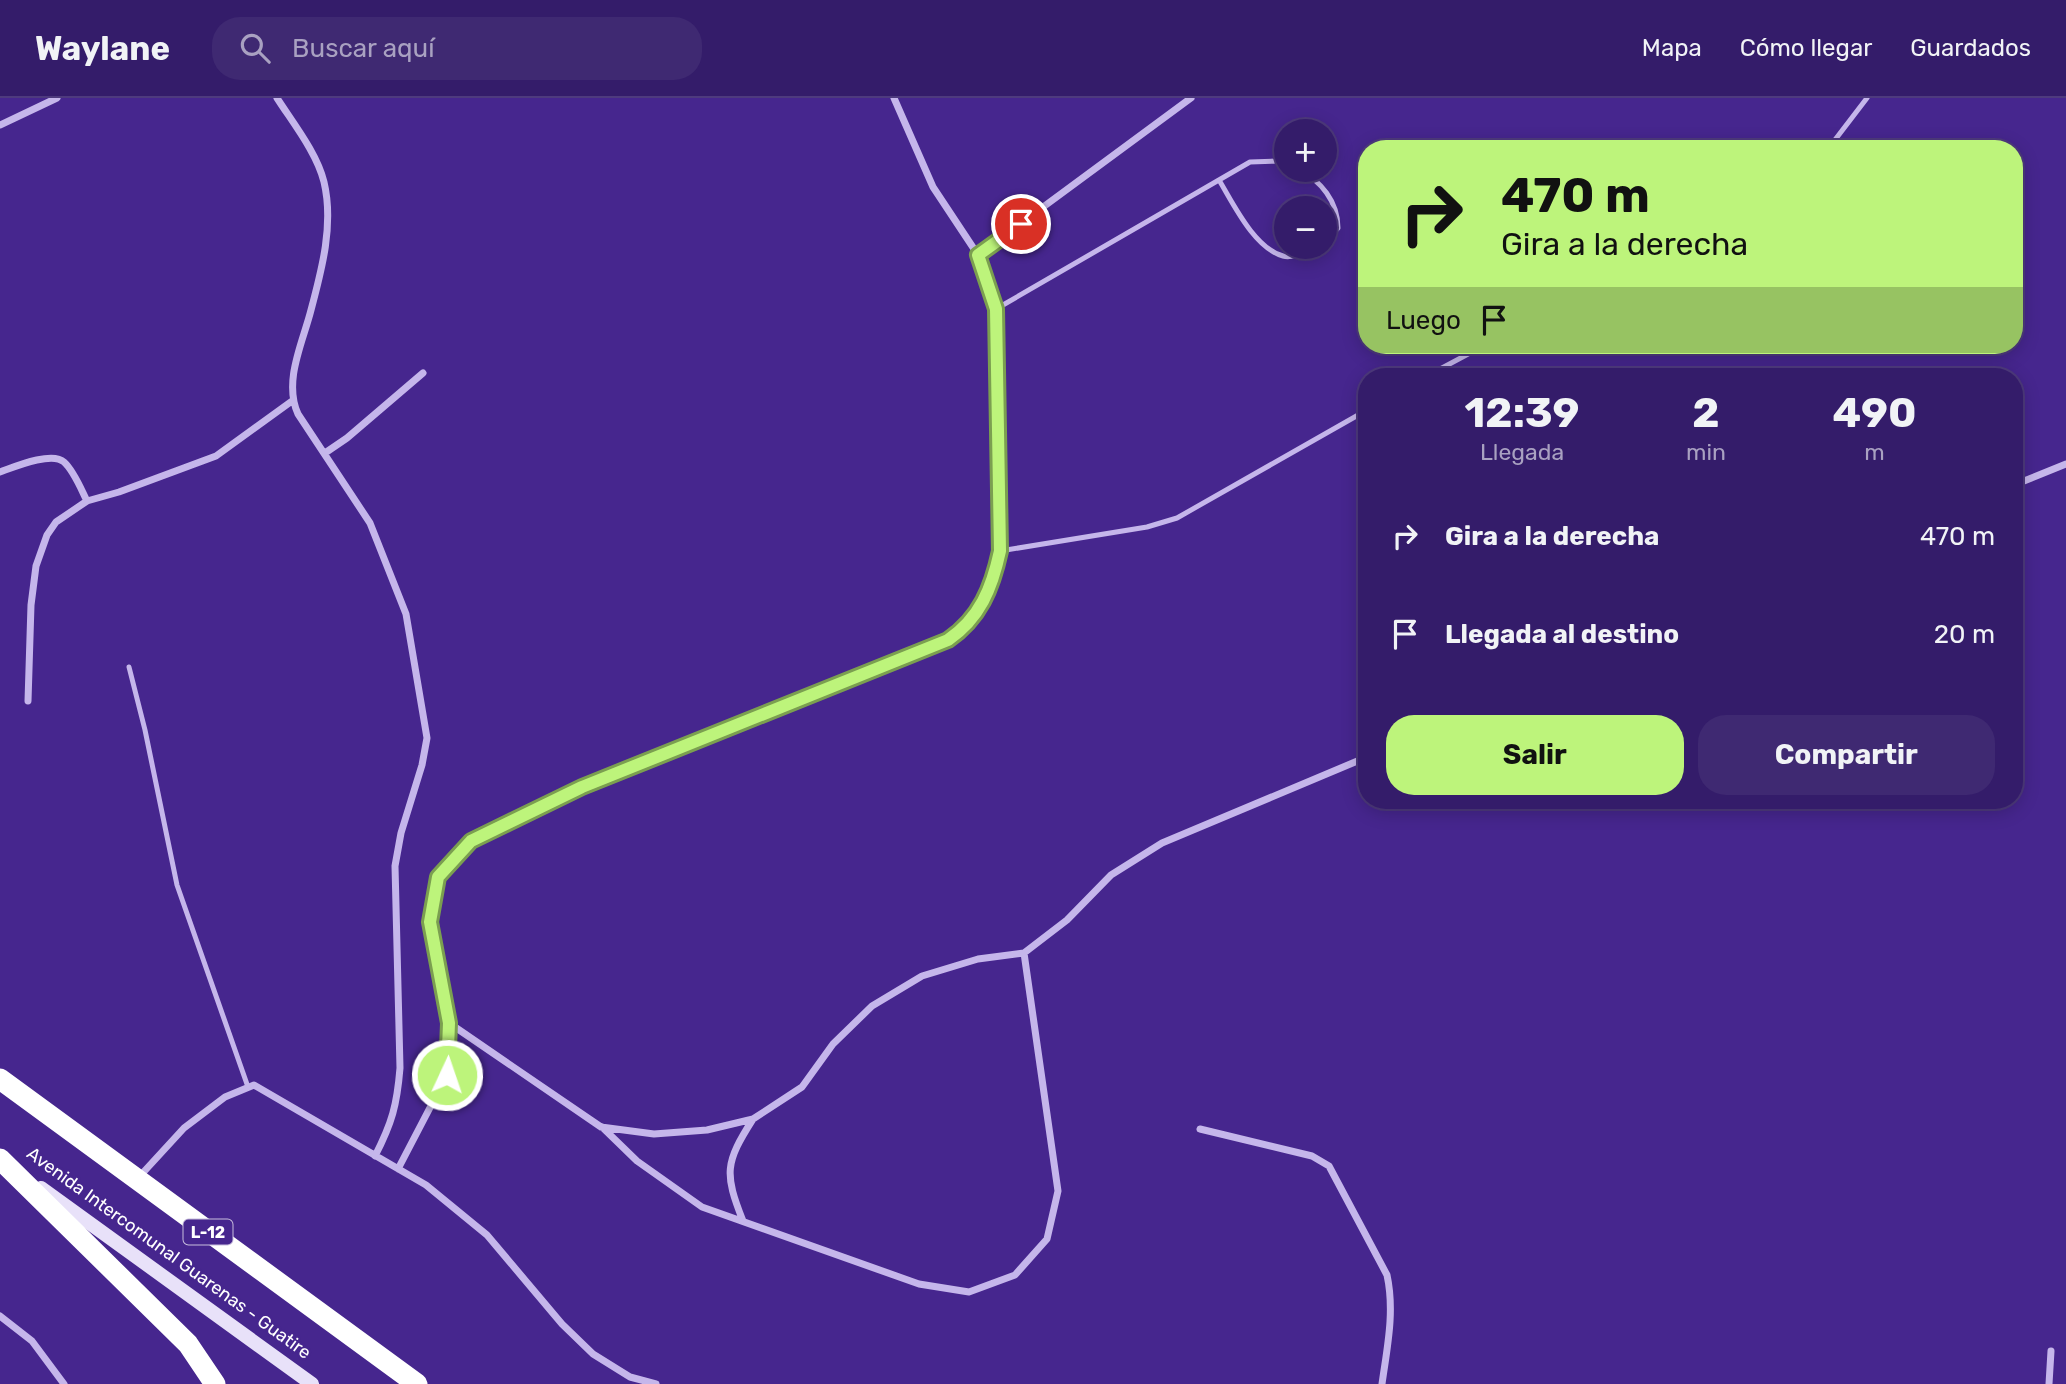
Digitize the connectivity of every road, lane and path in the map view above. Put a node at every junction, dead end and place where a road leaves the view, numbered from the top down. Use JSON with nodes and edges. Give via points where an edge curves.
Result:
{"nodes":[{"id":1,"x":57,"y":98,"type":"edge"},
{"id":2,"x":277,"y":98,"type":"edge"},
{"id":3,"x":894,"y":98,"type":"edge"},
{"id":4,"x":1191,"y":98,"type":"edge"},
{"id":5,"x":1867,"y":98,"type":"edge"},
{"id":6,"x":0,"y":125,"type":"edge"},
{"id":7,"x":1835,"y":140,"type":"edge"},
{"id":8,"x":1274,"y":161,"type":"edge"},
{"id":9,"x":1219,"y":180,"type":"junction"},
{"id":10,"x":1317,"y":182,"type":"edge"},
{"id":11,"x":1329,"y":196,"type":"edge"},
{"id":12,"x":1337,"y":210,"type":"edge"},
{"id":13,"x":1337,"y":229,"type":"edge"},
{"id":14,"x":1274,"y":251,"type":"edge"},
{"id":15,"x":978,"y":255,"type":"junction"},
{"id":16,"x":996,"y":309,"type":"junction"},
{"id":17,"x":1466,"y":354,"type":"edge"},
{"id":18,"x":1441,"y":368,"type":"edge"},
{"id":19,"x":424,"y":373,"type":"dead end"},
{"id":20,"x":292,"y":401,"type":"junction"},
{"id":21,"x":1358,"y":415,"type":"edge"},
{"id":22,"x":325,"y":453,"type":"junction"},
{"id":23,"x":2066,"y":464,"type":"edge"},
{"id":24,"x":0,"y":472,"type":"edge"},
{"id":25,"x":2023,"y":481,"type":"edge"},
{"id":26,"x":87,"y":500,"type":"junction"},
{"id":27,"x":1000,"y":551,"type":"junction"},
{"id":28,"x":129,"y":667,"type":"dead end"},
{"id":29,"x":28,"y":701,"type":"dead end"},
{"id":30,"x":1358,"y":761,"type":"edge"},
{"id":31,"x":1024,"y":953,"type":"junction"},
{"id":32,"x":449,"y":1023,"type":"junction"},
{"id":33,"x":0,"y":1079,"type":"edge"},
{"id":34,"x":248,"y":1087,"type":"junction"},
{"id":35,"x":753,"y":1119,"type":"junction"},
{"id":36,"x":601,"y":1127,"type":"junction"},
{"id":37,"x":1200,"y":1129,"type":"dead end"},
{"id":38,"x":375,"y":1156,"type":"junction"},
{"id":39,"x":1,"y":1160,"type":"edge"},
{"id":40,"x":398,"y":1169,"type":"junction"},
{"id":41,"x":136,"y":1180,"type":"junction"},
{"id":42,"x":743,"y":1221,"type":"junction"},
{"id":43,"x":0,"y":1316,"type":"edge"},
{"id":44,"x":2051,"y":1351,"type":"dead end"},
{"id":45,"x":64,"y":1384,"type":"edge"},
{"id":46,"x":215,"y":1384,"type":"edge"},
{"id":47,"x":312,"y":1384,"type":"edge"},
{"id":48,"x":417,"y":1384,"type":"edge"},
{"id":49,"x":656,"y":1384,"type":"edge"},
{"id":50,"x":1382,"y":1384,"type":"edge"},
{"id":51,"x":2049,"y":1384,"type":"edge"}],
"edges":[{"from":1,"to":6,"type":"street"},
{"from":2,"to":20,"type":"street","via":[[324,179],[328,206],[328,232],[294,373]]},
{"from":3,"to":15,"type":"street","via":[[933,187]]},
{"from":4,"to":15,"type":"street"},
{"from":5,"to":7,"type":"lane"},
{"from":8,"to":9,"type":"lane","via":[[1250,162]]},
{"from":9,"to":14,"type":"lane","via":[[1245,223]]},
{"from":9,"to":16,"type":"lane"},
{"from":10,"to":11,"type":"lane"},
{"from":12,"to":13,"type":"lane"},
{"from":15,"to":16,"type":"street"},
{"from":16,"to":27,"type":"street"},
{"from":17,"to":18,"type":"lane"},
{"from":19,"to":22,"type":"street"},
{"from":20,"to":22,"type":"street"},
{"from":20,"to":26,"type":"street","via":[[216,456]]},
{"from":21,"to":27,"type":"lane","via":[[1177,518]]},
{"from":22,"to":38,"type":"street","via":[[370,523],[406,614],[426,738],[395,866],[400,1068],[394,1113]]},
{"from":23,"to":25,"type":"street"},
{"from":24,"to":26,"type":"street","via":[[54,457],[64,462]]},
{"from":26,"to":29,"type":"street","via":[[56,522],[36,566]]},
{"from":27,"to":32,"type":"street","via":[[986,598],[963,629],[948,640],[582,787],[471,841],[438,877],[430,922]]},
{"from":28,"to":34,"type":"lane","via":[[177,885]]},
{"from":30,"to":31,"type":"street","via":[[1162,843],[1111,875],[1067,920]]},
{"from":31,"to":35,"type":"street","via":[[978,959],[922,976],[872,1006],[833,1044],[802,1087]]},
{"from":31,"to":42,"type":"street","via":[[1058,1191],[1047,1239],[1014,1275],[969,1292],[919,1284]]},
{"from":32,"to":36,"type":"street"},
{"from":32,"to":40,"type":"street","via":[[447,1075]]},
{"from":33,"to":41,"type":"highway","number":"L-12"},
{"from":34,"to":38,"type":"street","via":[[254,1085]]},
{"from":34,"to":41,"type":"street","via":[[225,1097],[184,1128]]},
{"from":35,"to":36,"type":"street","via":[[707,1130],[654,1134]]},
{"from":35,"to":42,"type":"street","via":[[733,1150],[730,1187]]},
{"from":36,"to":42,"type":"street","via":[[637,1161],[702,1207]]},
{"from":37,"to":50,"type":"street","via":[[1312,1156],[1329,1166],[1387,1276],[1391,1324]]},
{"from":38,"to":40,"type":"street"},
{"from":39,"to":46,"type":"highway","via":[[188,1344]]},
{"from":39,"to":47,"type":"main road","name":"Avenida Intercomunal Guarenas - Guatire"},
{"from":40,"to":49,"type":"street","via":[[426,1185],[487,1235],[593,1354],[630,1377]]},
{"from":41,"to":48,"type":"highway","number":"L-12"},
{"from":43,"to":45,"type":"street","via":[[32,1341]]},
{"from":44,"to":51,"type":"street"}]}
